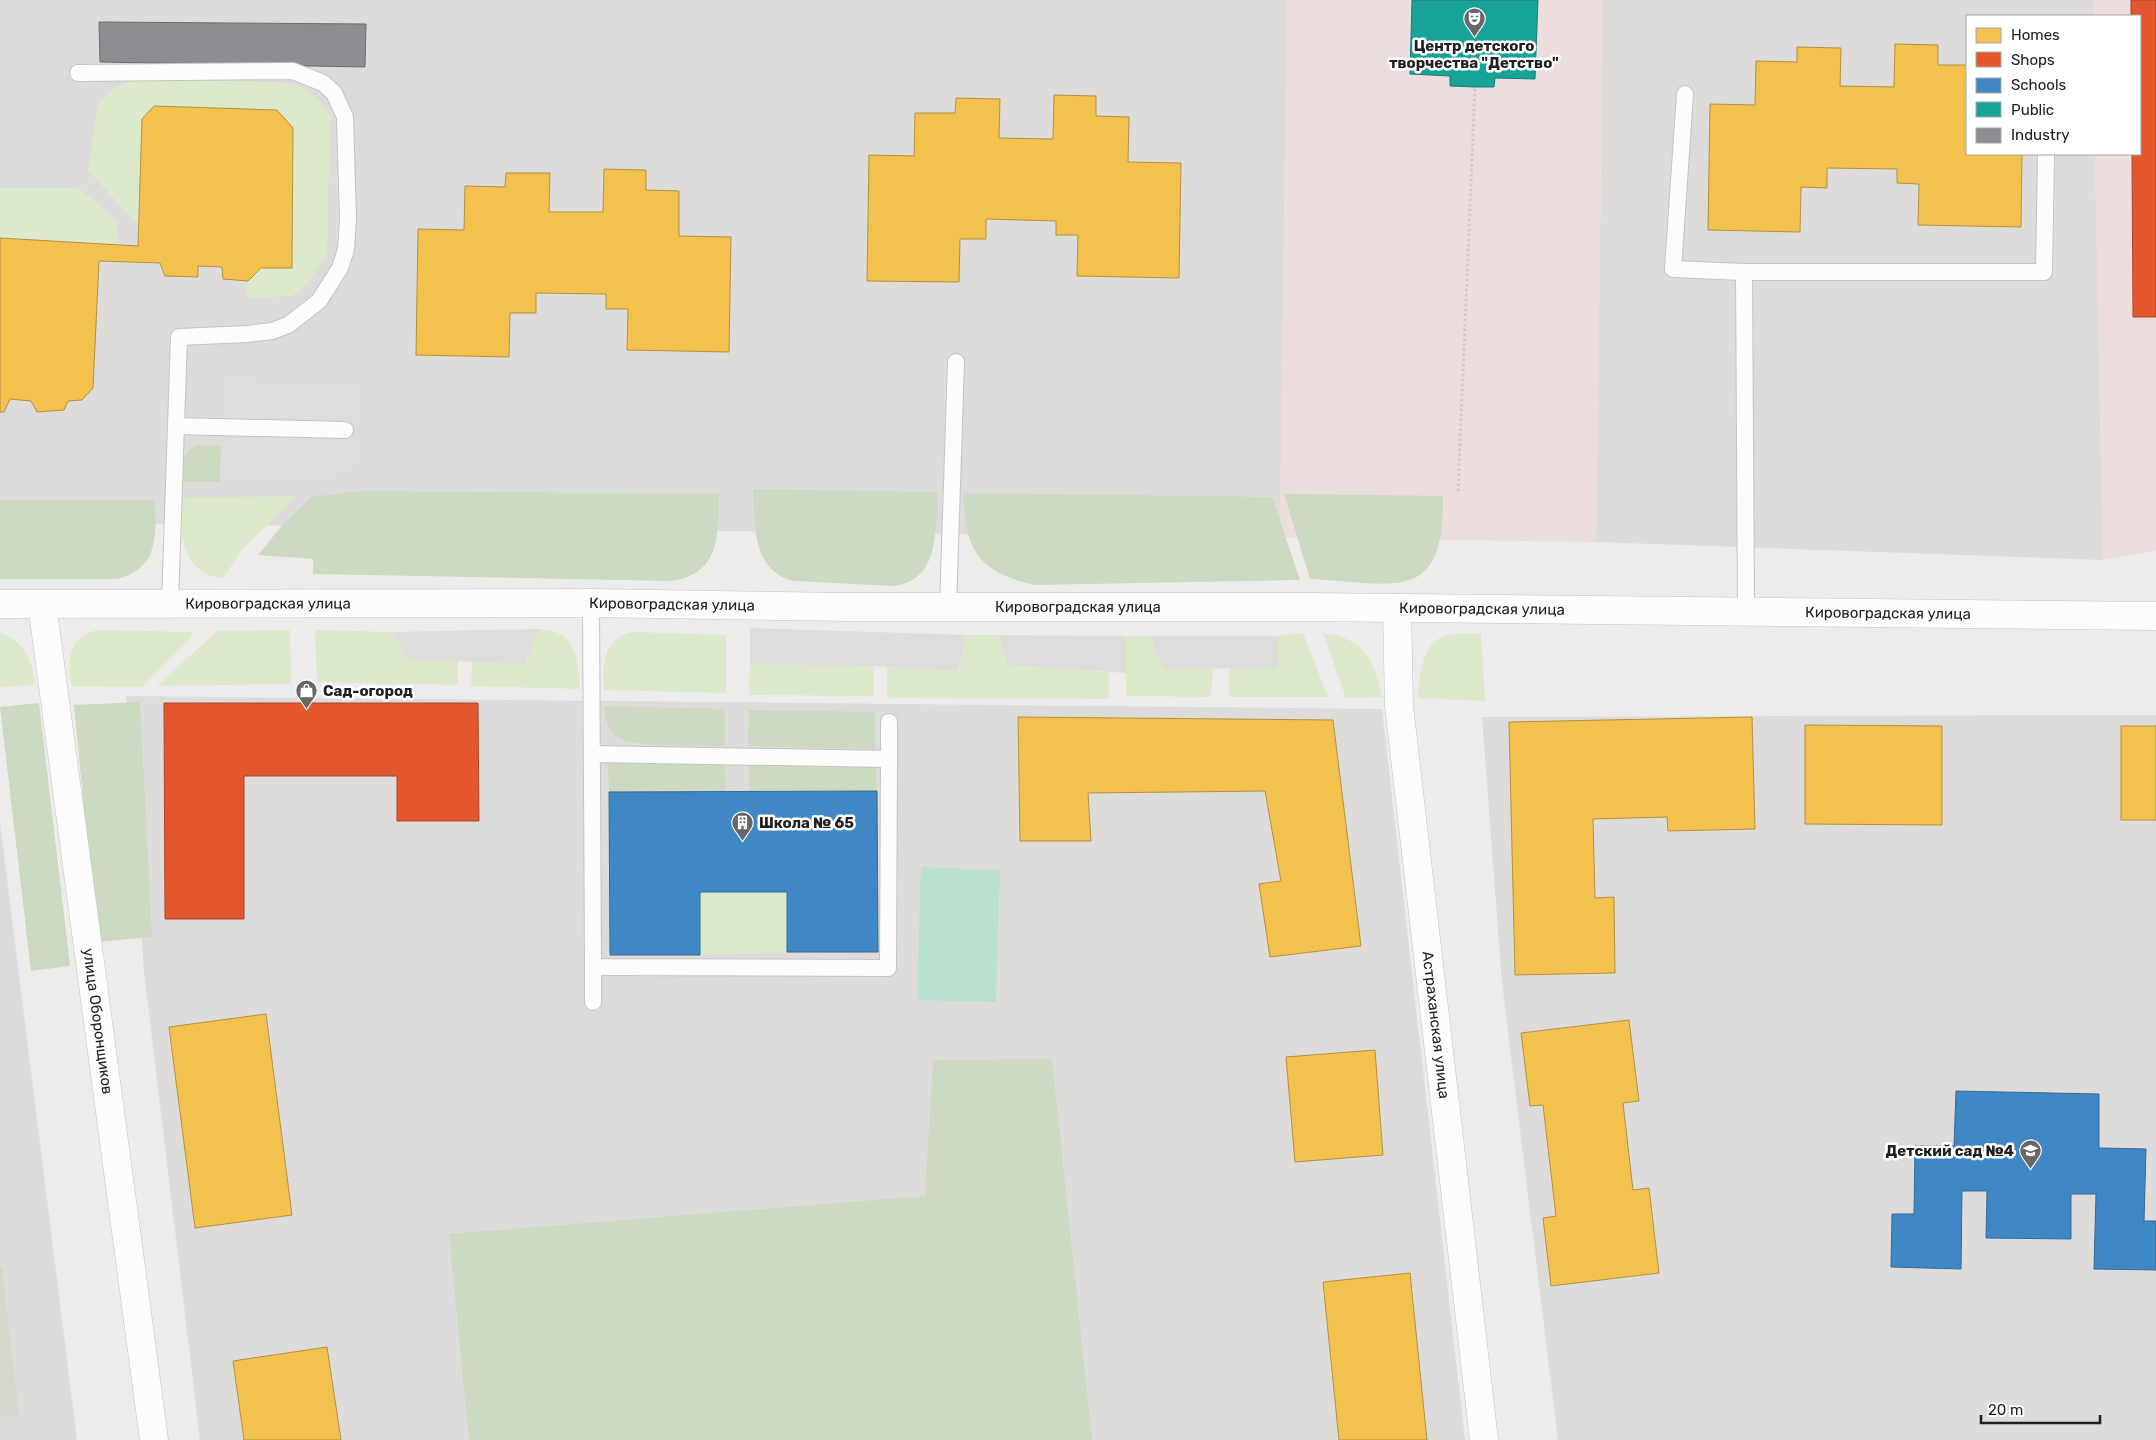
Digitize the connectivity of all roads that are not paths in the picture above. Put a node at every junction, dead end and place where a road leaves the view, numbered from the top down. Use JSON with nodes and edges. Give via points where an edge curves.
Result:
{"nodes":[{"id":1,"x":78,"y":73,"type":"dead end"},
{"id":2,"x":1685,"y":94,"type":"dead end"},
{"id":3,"x":2046,"y":155,"type":"edge"},
{"id":4,"x":1744,"y":272,"type":"junction"},
{"id":5,"x":956,"y":362,"type":"dead end"},
{"id":6,"x":176,"y":426,"type":"junction"},
{"id":7,"x":345,"y":430,"type":"dead end"},
{"id":8,"x":170,"y":603,"type":"junction"},
{"id":9,"x":591,"y":603,"type":"junction"},
{"id":10,"x":0,"y":604,"type":"edge"},
{"id":11,"x":42,"y":604,"type":"junction"},
{"id":12,"x":948,"y":607,"type":"junction"},
{"id":13,"x":1397,"y":608,"type":"junction"},
{"id":14,"x":1746,"y":612,"type":"junction"},
{"id":15,"x":2156,"y":616,"type":"edge"},
{"id":16,"x":889,"y":722,"type":"dead end"},
{"id":17,"x":592,"y":754,"type":"junction"},
{"id":18,"x":889,"y":759,"type":"junction"},
{"id":19,"x":593,"y":967,"type":"junction"},
{"id":20,"x":593,"y":1002,"type":"dead end"},
{"id":21,"x":154,"y":1440,"type":"edge"},
{"id":22,"x":1484,"y":1440,"type":"edge"}],
"edges":[{"from":1,"to":6,"type":"lane","via":[[293,71],[323,83],[334,93],[345,117],[348,219],[346,249],[340,268],[319,301],[288,325],[247,334],[180,337]]},
{"from":2,"to":4,"type":"lane","via":[[1673,269]]},
{"from":3,"to":4,"type":"lane","via":[[2044,272]]},
{"from":4,"to":14,"type":"lane"},
{"from":5,"to":12,"type":"lane"},
{"from":6,"to":7,"type":"lane"},
{"from":6,"to":8,"type":"lane"},
{"from":8,"to":9,"type":"street","name":"Кировоградская улица"},
{"from":8,"to":11,"type":"street","name":"Кировоградская улица"},
{"from":9,"to":12,"type":"street","name":"Кировоградская улица"},
{"from":9,"to":17,"type":"lane"},
{"from":10,"to":11,"type":"street","name":"Кировоградская улица"},
{"from":11,"to":21,"type":"street","name":"улица Оборонщиков"},
{"from":12,"to":13,"type":"street","name":"Кировоградская улица"},
{"from":13,"to":14,"type":"street","name":"Кировоградская улица"},
{"from":13,"to":22,"type":"street","name":"Астраханская улица","via":[[1399,706]]},
{"from":14,"to":15,"type":"street","name":"Кировоградская улица"},
{"from":16,"to":18,"type":"lane"},
{"from":17,"to":18,"type":"lane"},
{"from":17,"to":19,"type":"lane"},
{"from":18,"to":19,"type":"lane","via":[[888,968]]},
{"from":19,"to":20,"type":"lane"}]}
